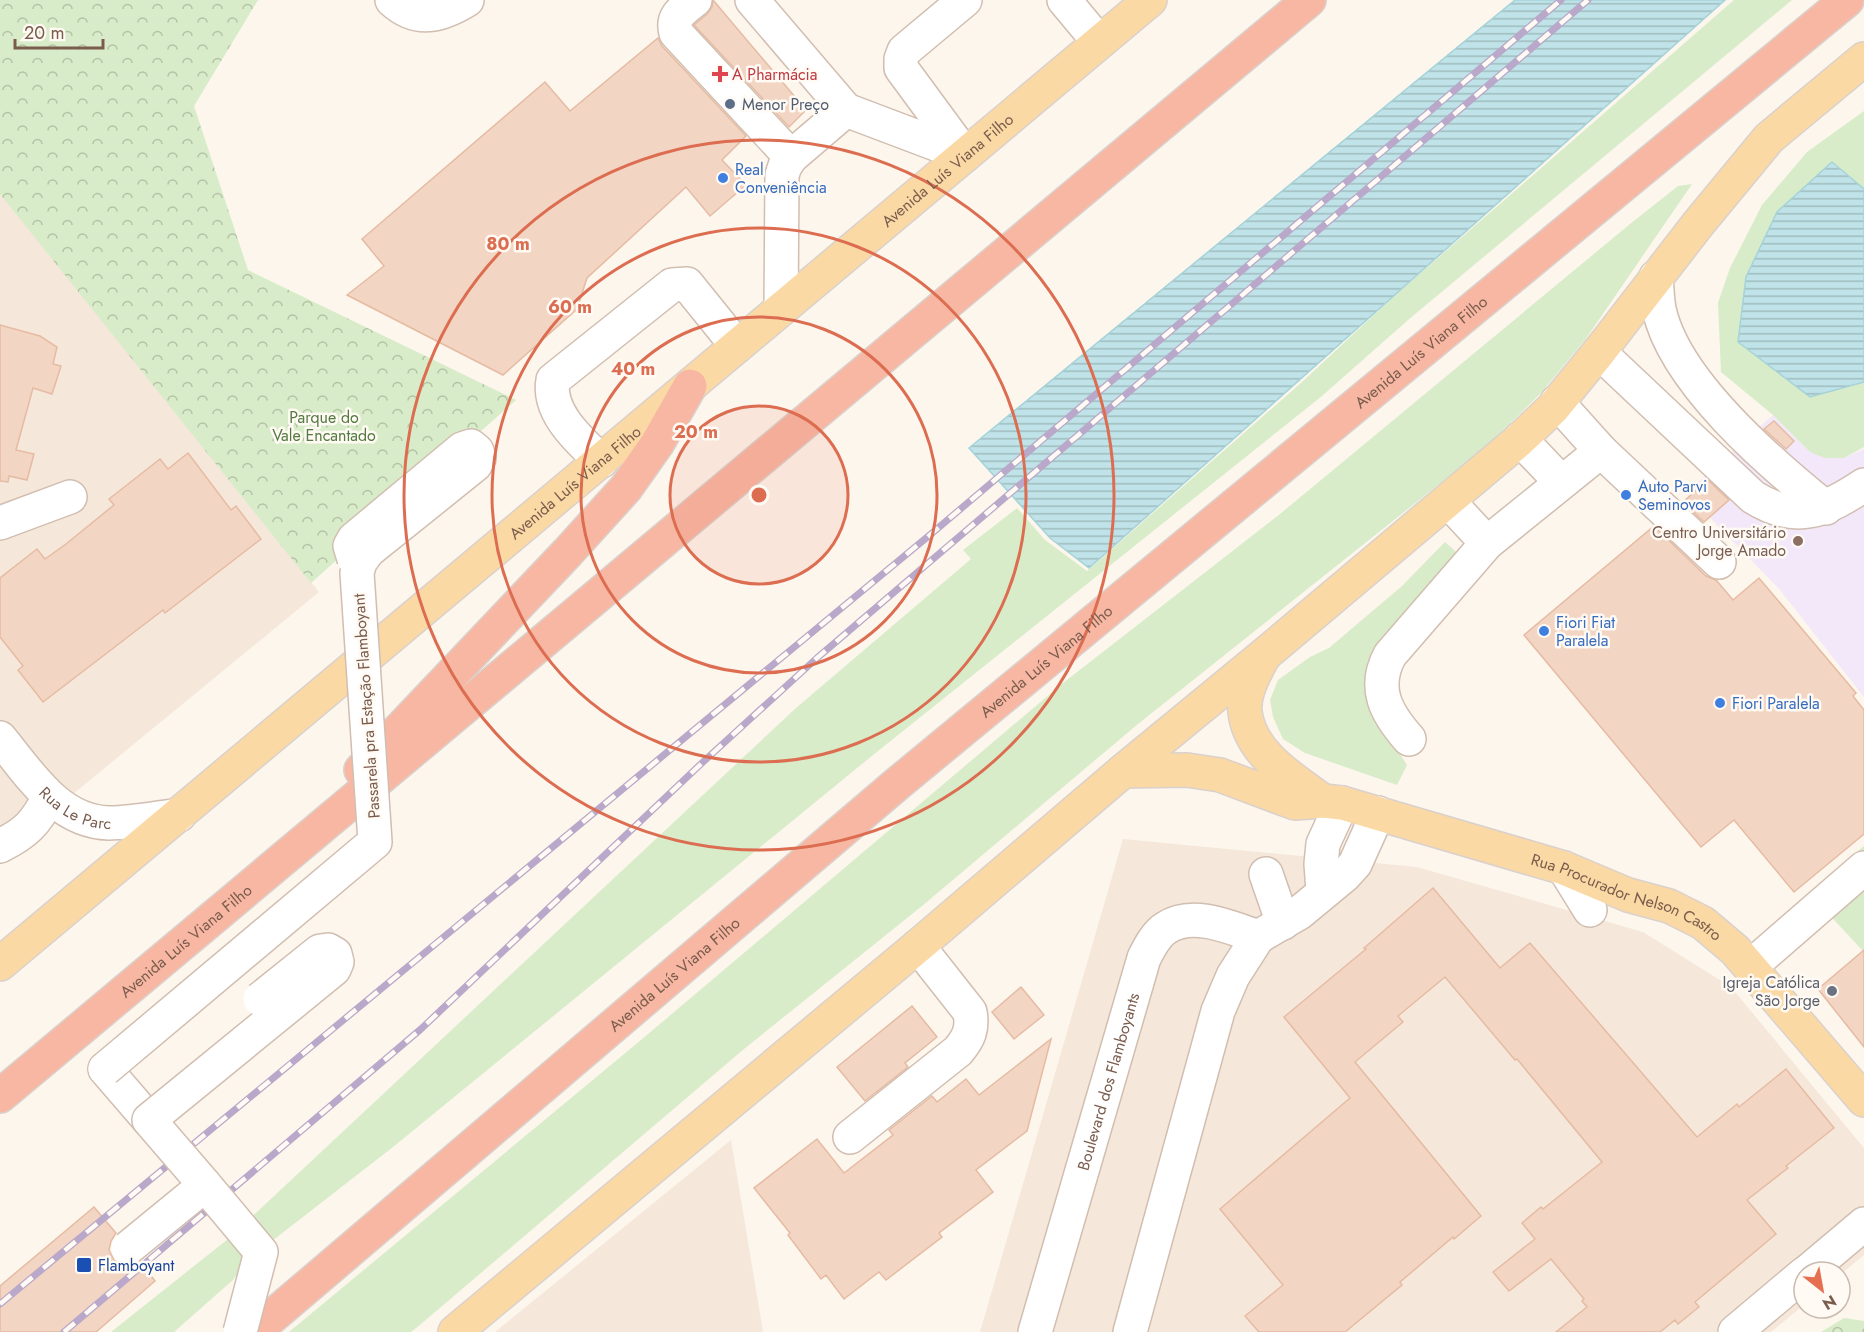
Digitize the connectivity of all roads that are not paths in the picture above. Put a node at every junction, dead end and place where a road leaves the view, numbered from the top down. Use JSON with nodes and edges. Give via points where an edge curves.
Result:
{"nodes":[{"id":1,"x":392,"y":0,"type":"edge"},
{"id":2,"x":467,"y":0,"type":"edge"},
{"id":3,"x":695,"y":0,"type":"edge"},
{"id":4,"x":753,"y":0,"type":"edge"},
{"id":5,"x":965,"y":0,"type":"edge"},
{"id":6,"x":1064,"y":0,"type":"edge"},
{"id":7,"x":1150,"y":0,"type":"edge"},
{"id":8,"x":1309,"y":0,"type":"edge"},
{"id":9,"x":1847,"y":0,"type":"edge"},
{"id":10,"x":1099,"y":42,"type":"junction"},
{"id":11,"x":1864,"y":59,"type":"edge"},
{"id":12,"x":846,"y":110,"type":"junction"},
{"id":13,"x":965,"y":155,"type":"junction"},
{"id":14,"x":791,"y":157,"type":"junction"},
{"id":15,"x":1656,"y":277,"type":"junction"},
{"id":16,"x":781,"y":309,"type":"junction"},
{"id":17,"x":737,"y":346,"type":"junction"},
{"id":18,"x":1599,"y":352,"type":"junction"},
{"id":19,"x":690,"y":386,"type":"junction"},
{"id":20,"x":1557,"y":402,"type":"junction"},
{"id":21,"x":1520,"y":439,"type":"junction"},
{"id":22,"x":1601,"y":451,"type":"junction"},
{"id":23,"x":601,"y":461,"type":"junction"},
{"id":24,"x":1561,"y":482,"type":"junction"},
{"id":25,"x":1864,"y":485,"type":"edge"},
{"id":26,"x":70,"y":497,"type":"dead end"},
{"id":27,"x":1448,"y":501,"type":"junction"},
{"id":28,"x":1826,"y":508,"type":"junction"},
{"id":29,"x":0,"y":523,"type":"edge"},
{"id":30,"x":1487,"y":543,"type":"junction"},
{"id":31,"x":354,"y":559,"type":"dead end"},
{"id":32,"x":1719,"y":561,"type":"dead end"},
{"id":33,"x":1263,"y":656,"type":"junction"},
{"id":34,"x":0,"y":738,"type":"edge"},
{"id":35,"x":1409,"y":739,"type":"dead end"},
{"id":36,"x":1123,"y":771,"type":"junction"},
{"id":37,"x":48,"y":797,"type":"junction"},
{"id":38,"x":1332,"y":802,"type":"junction"},
{"id":39,"x":1378,"y":813,"type":"junction"},
{"id":40,"x":179,"y":815,"type":"junction"},
{"id":41,"x":0,"y":846,"type":"edge"},
{"id":42,"x":1564,"y":868,"type":"junction"},
{"id":43,"x":1864,"y":868,"type":"edge"},
{"id":44,"x":1266,"y":874,"type":"dead end"},
{"id":45,"x":251,"y":886,"type":"junction"},
{"id":46,"x":1323,"y":891,"type":"junction"},
{"id":47,"x":1590,"y":910,"type":"dead end"},
{"id":48,"x":1270,"y":930,"type":"junction"},
{"id":49,"x":918,"y":946,"type":"junction"},
{"id":50,"x":0,"y":964,"type":"edge"},
{"id":51,"x":1750,"y":967,"type":"junction"},
{"id":52,"x":260,"y":999,"type":"dead end"},
{"id":53,"x":0,"y":1096,"type":"edge"},
{"id":54,"x":1864,"y":1100,"type":"edge"},
{"id":55,"x":149,"y":1120,"type":"junction"},
{"id":56,"x":850,"y":1137,"type":"dead end"},
{"id":57,"x":205,"y":1185,"type":"junction"},
{"id":58,"x":1864,"y":1224,"type":"edge"},
{"id":59,"x":128,"y":1248,"type":"dead end"},
{"id":60,"x":1821,"y":1260,"type":"edge"},
{"id":61,"x":1792,"y":1284,"type":"edge"},
{"id":62,"x":240,"y":1332,"type":"edge"},
{"id":63,"x":254,"y":1332,"type":"edge"},
{"id":64,"x":455,"y":1332,"type":"edge"},
{"id":65,"x":1035,"y":1332,"type":"edge"},
{"id":66,"x":1130,"y":1332,"type":"edge"},
{"id":67,"x":1735,"y":1332,"type":"edge"}],
"edges":[{"from":1,"to":2,"type":"street","via":[[402,9],[425,16],[449,11]]},
{"from":3,"to":14,"type":"street","via":[[677,14],[676,33]]},
{"from":4,"to":12,"type":"street"},
{"from":5,"to":13,"type":"street","via":[[904,51],[900,68]]},
{"from":6,"to":10,"type":"street"},
{"from":7,"to":10,"type":"main road","name":"Avenida Luís Viana Filho"},
{"from":8,"to":45,"type":"highway","name":"Avenida Luís Viana Filho"},
{"from":9,"to":63,"type":"highway","name":"Avenida Luís Viana Filho","via":[[897,784]]},
{"from":10,"to":13,"type":"main road","name":"Avenida Luís Viana Filho"},
{"from":11,"to":15,"type":"main road","via":[[1769,138]]},
{"from":12,"to":13,"type":"street"},
{"from":12,"to":14,"type":"street"},
{"from":13,"to":16,"type":"main road","name":"Avenida Luís Viana Filho"},
{"from":14,"to":16,"type":"street","via":[[782,175]]},
{"from":15,"to":18,"type":"main road"},
{"from":15,"to":28,"type":"street","via":[[1659,310],[1686,370],[1747,438]]},
{"from":16,"to":17,"type":"main road","name":"Avenida Luís Viana Filho"},
{"from":17,"to":19,"type":"main road","name":"Avenida Luís Viana Filho"},
{"from":17,"to":23,"type":"street","via":[[687,284],[679,283],[553,380],[552,397],[564,421]]},
{"from":18,"to":20,"type":"main road"},
{"from":18,"to":28,"type":"street","via":[[1753,497],[1786,512]]},
{"from":19,"to":23,"type":"main road","name":"Avenida Luís Viana Filho"},
{"from":19,"to":45,"type":"highway","via":[[626,488]]},
{"from":20,"to":21,"type":"main road"},
{"from":20,"to":22,"type":"street"},
{"from":21,"to":24,"type":"street"},
{"from":21,"to":27,"type":"main road"},
{"from":22,"to":24,"type":"street"},
{"from":22,"to":32,"type":"street"},
{"from":23,"to":40,"type":"main road","name":"Avenida Luís Viana Filho"},
{"from":24,"to":30,"type":"street"},
{"from":25,"to":28,"type":"street"},
{"from":26,"to":29,"type":"street"},
{"from":27,"to":30,"type":"street"},
{"from":27,"to":33,"type":"main road"},
{"from":30,"to":35,"type":"street","via":[[1401,641],[1382,670],[1384,700]]},
{"from":31,"to":55,"type":"street","name":"Passarela pra Estação Flamboyant","bridge":true,"via":[[350,546],[354,539],[462,448],[471,446],[477,451],[475,465],[368,551],[357,573],[375,842],[105,1069]]},
{"from":33,"to":36,"type":"main road"},
{"from":33,"to":38,"type":"main road","name":"Rua Procurador Nelson Castro","via":[[1250,682],[1245,710],[1250,731],[1275,766]]},
{"from":34,"to":37,"type":"street","name":"Rua Le Parc"},
{"from":36,"to":38,"type":"main road","name":"Rua Procurador Nelson Castro","via":[[1187,770],[1220,775],[1295,803]]},
{"from":36,"to":49,"type":"main road"},
{"from":37,"to":40,"type":"street","name":"Rua Le Parc","via":[[84,819],[107,823]]},
{"from":37,"to":41,"type":"street","via":[[31,827]]},
{"from":38,"to":39,"type":"main road","name":"Rua Procurador Nelson Castro"},
{"from":38,"to":46,"type":"street","via":[[1323,844]]},
{"from":39,"to":42,"type":"main road","name":"Rua Procurador Nelson Castro"},
{"from":39,"to":46,"type":"street","via":[[1355,864]]},
{"from":40,"to":50,"type":"main road","name":"Avenida Luís Viana Filho"},
{"from":42,"to":47,"type":"street"},
{"from":42,"to":51,"type":"main road","name":"Rua Procurador Nelson Castro","via":[[1669,906],[1703,923]]},
{"from":43,"to":51,"type":"street"},
{"from":44,"to":48,"type":"street"},
{"from":45,"to":53,"type":"highway","name":"Avenida Luís Viana Filho"},
{"from":46,"to":48,"type":"street","via":[[1299,913]]},
{"from":48,"to":65,"type":"street","name":"Boulevard dos Flamboyants","via":[[1186,921],[1167,928],[1152,943],[1144,958]]},
{"from":48,"to":66,"type":"street","via":[[1233,976],[1218,1011]]},
{"from":49,"to":56,"type":"street","via":[[970,1012],[968,1038],[958,1051]]},
{"from":49,"to":64,"type":"main road"},
{"from":51,"to":54,"type":"main road","name":"Rua Procurador Nelson Castro"},
{"from":52,"to":55,"type":"street","bridge":true,"via":[[320,951],[335,954],[334,969]]},
{"from":55,"to":57,"type":"street","bridge":true},
{"from":57,"to":59,"type":"street","bridge":true},
{"from":57,"to":62,"type":"street","bridge":true,"via":[[261,1252]]},
{"from":58,"to":60,"type":"street"},
{"from":61,"to":67,"type":"street"}]}
